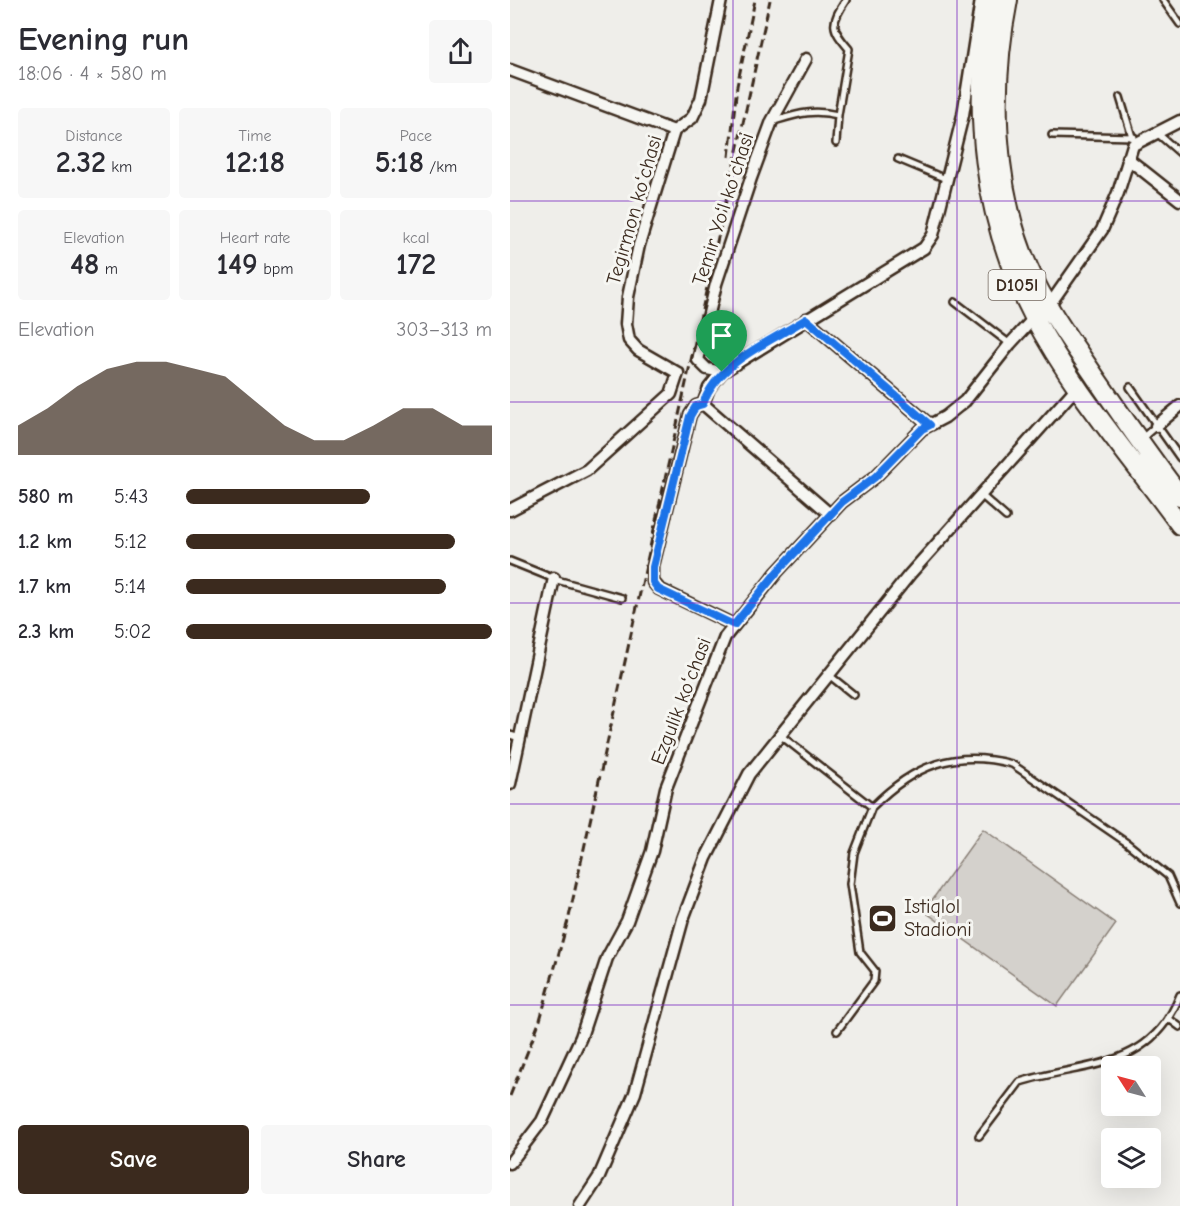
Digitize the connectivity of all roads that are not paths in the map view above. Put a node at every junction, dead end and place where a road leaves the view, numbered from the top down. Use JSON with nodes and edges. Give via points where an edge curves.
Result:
{"nodes":[{"id":1,"x":721,"y":0,"type":"edge"},
{"id":2,"x":846,"y":0,"type":"edge"},
{"id":3,"x":981,"y":0,"type":"edge"},
{"id":4,"x":992,"y":0,"type":"edge"},
{"id":5,"x":1008,"y":0,"type":"edge"},
{"id":6,"x":1163,"y":0,"type":"edge"},
{"id":7,"x":1180,"y":24,"type":"edge"},
{"id":8,"x":806,"y":59,"type":"dead end"},
{"id":9,"x":510,"y":70,"type":"edge"},
{"id":10,"x":1120,"y":97,"type":"dead end"},
{"id":11,"x":838,"y":115,"type":"junction"},
{"id":12,"x":772,"y":121,"type":"junction"},
{"id":13,"x":1180,"y":121,"type":"edge"},
{"id":14,"x":674,"y":131,"type":"junction"},
{"id":15,"x":1157,"y":133,"type":"junction"},
{"id":16,"x":1052,"y":135,"type":"dead end"},
{"id":17,"x":1133,"y":141,"type":"junction"},
{"id":18,"x":836,"y":143,"type":"dead end"},
{"id":19,"x":1180,"y":153,"type":"edge"},
{"id":20,"x":1127,"y":158,"type":"junction"},
{"id":21,"x":898,"y":159,"type":"dead end"},
{"id":22,"x":947,"y":179,"type":"junction"},
{"id":23,"x":1180,"y":200,"type":"edge"},
{"id":24,"x":955,"y":302,"type":"dead end"},
{"id":25,"x":1041,"y":313,"type":"junction"},
{"id":26,"x":806,"y":319,"type":"junction"},
{"id":27,"x":1010,"y":344,"type":"junction"},
{"id":28,"x":722,"y":372,"type":"junction"},
{"id":29,"x":1077,"y":387,"type":"junction"},
{"id":30,"x":1130,"y":387,"type":"dead end"},
{"id":31,"x":703,"y":404,"type":"junction"},
{"id":32,"x":1180,"y":406,"type":"edge"},
{"id":33,"x":930,"y":425,"type":"junction"},
{"id":34,"x":1156,"y":426,"type":"junction"},
{"id":35,"x":1138,"y":442,"type":"junction"},
{"id":36,"x":1180,"y":458,"type":"edge"},
{"id":37,"x":981,"y":495,"type":"junction"},
{"id":38,"x":1180,"y":496,"type":"edge"},
{"id":39,"x":510,"y":510,"type":"edge"},
{"id":40,"x":831,"y":515,"type":"junction"},
{"id":41,"x":1006,"y":517,"type":"dead end"},
{"id":42,"x":1180,"y":525,"type":"edge"},
{"id":43,"x":510,"y":561,"type":"edge"},
{"id":44,"x":554,"y":578,"type":"junction"},
{"id":45,"x":622,"y":598,"type":"dead end"},
{"id":46,"x":734,"y":625,"type":"junction"},
{"id":47,"x":829,"y":675,"type":"junction"},
{"id":48,"x":854,"y":695,"type":"dead end"},
{"id":49,"x":780,"y":735,"type":"junction"},
{"id":50,"x":515,"y":736,"type":"edge"},
{"id":51,"x":510,"y":784,"type":"edge"},
{"id":52,"x":872,"y":807,"type":"junction"},
{"id":53,"x":1180,"y":903,"type":"edge"},
{"id":54,"x":1180,"y":995,"type":"edge"},
{"id":55,"x":1168,"y":1018,"type":"junction"},
{"id":56,"x":1180,"y":1028,"type":"edge"},
{"id":57,"x":837,"y":1031,"type":"dead end"},
{"id":58,"x":979,"y":1136,"type":"dead end"},
{"id":59,"x":510,"y":1162,"type":"edge"},
{"id":60,"x":580,"y":1206,"type":"edge"}],
"edges":[{"from":1,"to":14,"type":"street","name":"Tegirmon koʻchasi","via":[[700,99],[692,118]]},
{"from":2,"to":11,"type":"lane","via":[[833,23],[835,33],[849,49]]},
{"from":3,"to":22,"type":"street","via":[[963,115]]},
{"from":4,"to":25,"type":"highway","number":"D105l","via":[[980,90],[985,163],[1003,245],[1017,284]]},
{"from":5,"to":25,"type":"highway","number":"D105l","via":[[999,54],[1002,163],[1017,235]]},
{"from":6,"to":7,"type":"lane"},
{"from":8,"to":12,"type":"street","name":"Temir Yoʻl koʻchasi"},
{"from":9,"to":14,"type":"street"},
{"from":10,"to":17,"type":"lane"},
{"from":11,"to":12,"type":"lane","via":[[798,112]]},
{"from":11,"to":18,"type":"lane"},
{"from":12,"to":28,"type":"street","name":"Temir Yoʻl koʻchasi","via":[[716,284],[698,360],[707,369]]},
{"from":13,"to":15,"type":"street"},
{"from":14,"to":39,"type":"street","name":"Tegirmon koʻchasi","via":[[639,245],[626,324],[629,340],[638,350],[678,373],[671,394],[587,470]]},
{"from":15,"to":17,"type":"street"},
{"from":15,"to":19,"type":"lane"},
{"from":16,"to":17,"type":"lane"},
{"from":17,"to":20,"type":"street","name":"Ezgulik koʻchasi"},
{"from":20,"to":23,"type":"street"},
{"from":20,"to":25,"type":"street","name":"Ezgulik koʻchasi","via":[[1102,230]]},
{"from":21,"to":22,"type":"lane"},
{"from":22,"to":26,"type":"street","via":[[933,235],[924,248]]},
{"from":24,"to":27,"type":"lane"},
{"from":25,"to":27,"type":"street","name":"Ezgulik koʻchasi"},
{"from":25,"to":29,"type":"highway","number":"D105l"},
{"from":25,"to":35,"type":"highway","number":"D105l"},
{"from":26,"to":28,"type":"street"},
{"from":26,"to":33,"type":"street"},
{"from":27,"to":33,"type":"street","name":"Ezgulik koʻchasi","via":[[965,401]]},
{"from":28,"to":31,"type":"street","via":[[709,388]]},
{"from":29,"to":37,"type":"street"},
{"from":29,"to":42,"type":"highway","number":"D105l"},
{"from":30,"to":34,"type":"lane"},
{"from":31,"to":40,"type":"street"},
{"from":31,"to":46,"type":"street","via":[[696,406],[690,416],[653,567],[653,582],[658,589]]},
{"from":32,"to":34,"type":"street"},
{"from":33,"to":40,"type":"street","name":"Ezgulik koʻchasi"},
{"from":34,"to":35,"type":"lane"},
{"from":34,"to":36,"type":"lane"},
{"from":35,"to":38,"type":"highway","number":"D105l"},
{"from":37,"to":41,"type":"lane"},
{"from":37,"to":47,"type":"street","via":[[910,574]]},
{"from":40,"to":46,"type":"street","name":"Ezgulik koʻchasi"},
{"from":43,"to":44,"type":"lane"},
{"from":44,"to":45,"type":"lane"},
{"from":44,"to":50,"type":"street"},
{"from":46,"to":59,"type":"street","name":"Ezgulik koʻchasi","via":[[725,637],[666,788],[652,851],[627,921],[607,958],[581,1037],[542,1121]]},
{"from":47,"to":48,"type":"lane"},
{"from":47,"to":49,"type":"street"},
{"from":49,"to":52,"type":"lane"},
{"from":49,"to":60,"type":"street","via":[[748,774],[706,858],[678,935],[635,1093],[599,1177]]},
{"from":50,"to":51,"type":"street"},
{"from":52,"to":53,"type":"lane","via":[[921,770],[951,758],[994,759],[1012,764],[1168,876]]},
{"from":52,"to":57,"type":"lane","via":[[854,853],[850,884],[860,952],[875,971],[874,981]]},
{"from":54,"to":55,"type":"lane"},
{"from":55,"to":56,"type":"lane"},
{"from":55,"to":58,"type":"lane","via":[[1132,1052],[1108,1063],[1020,1083]]}]}
